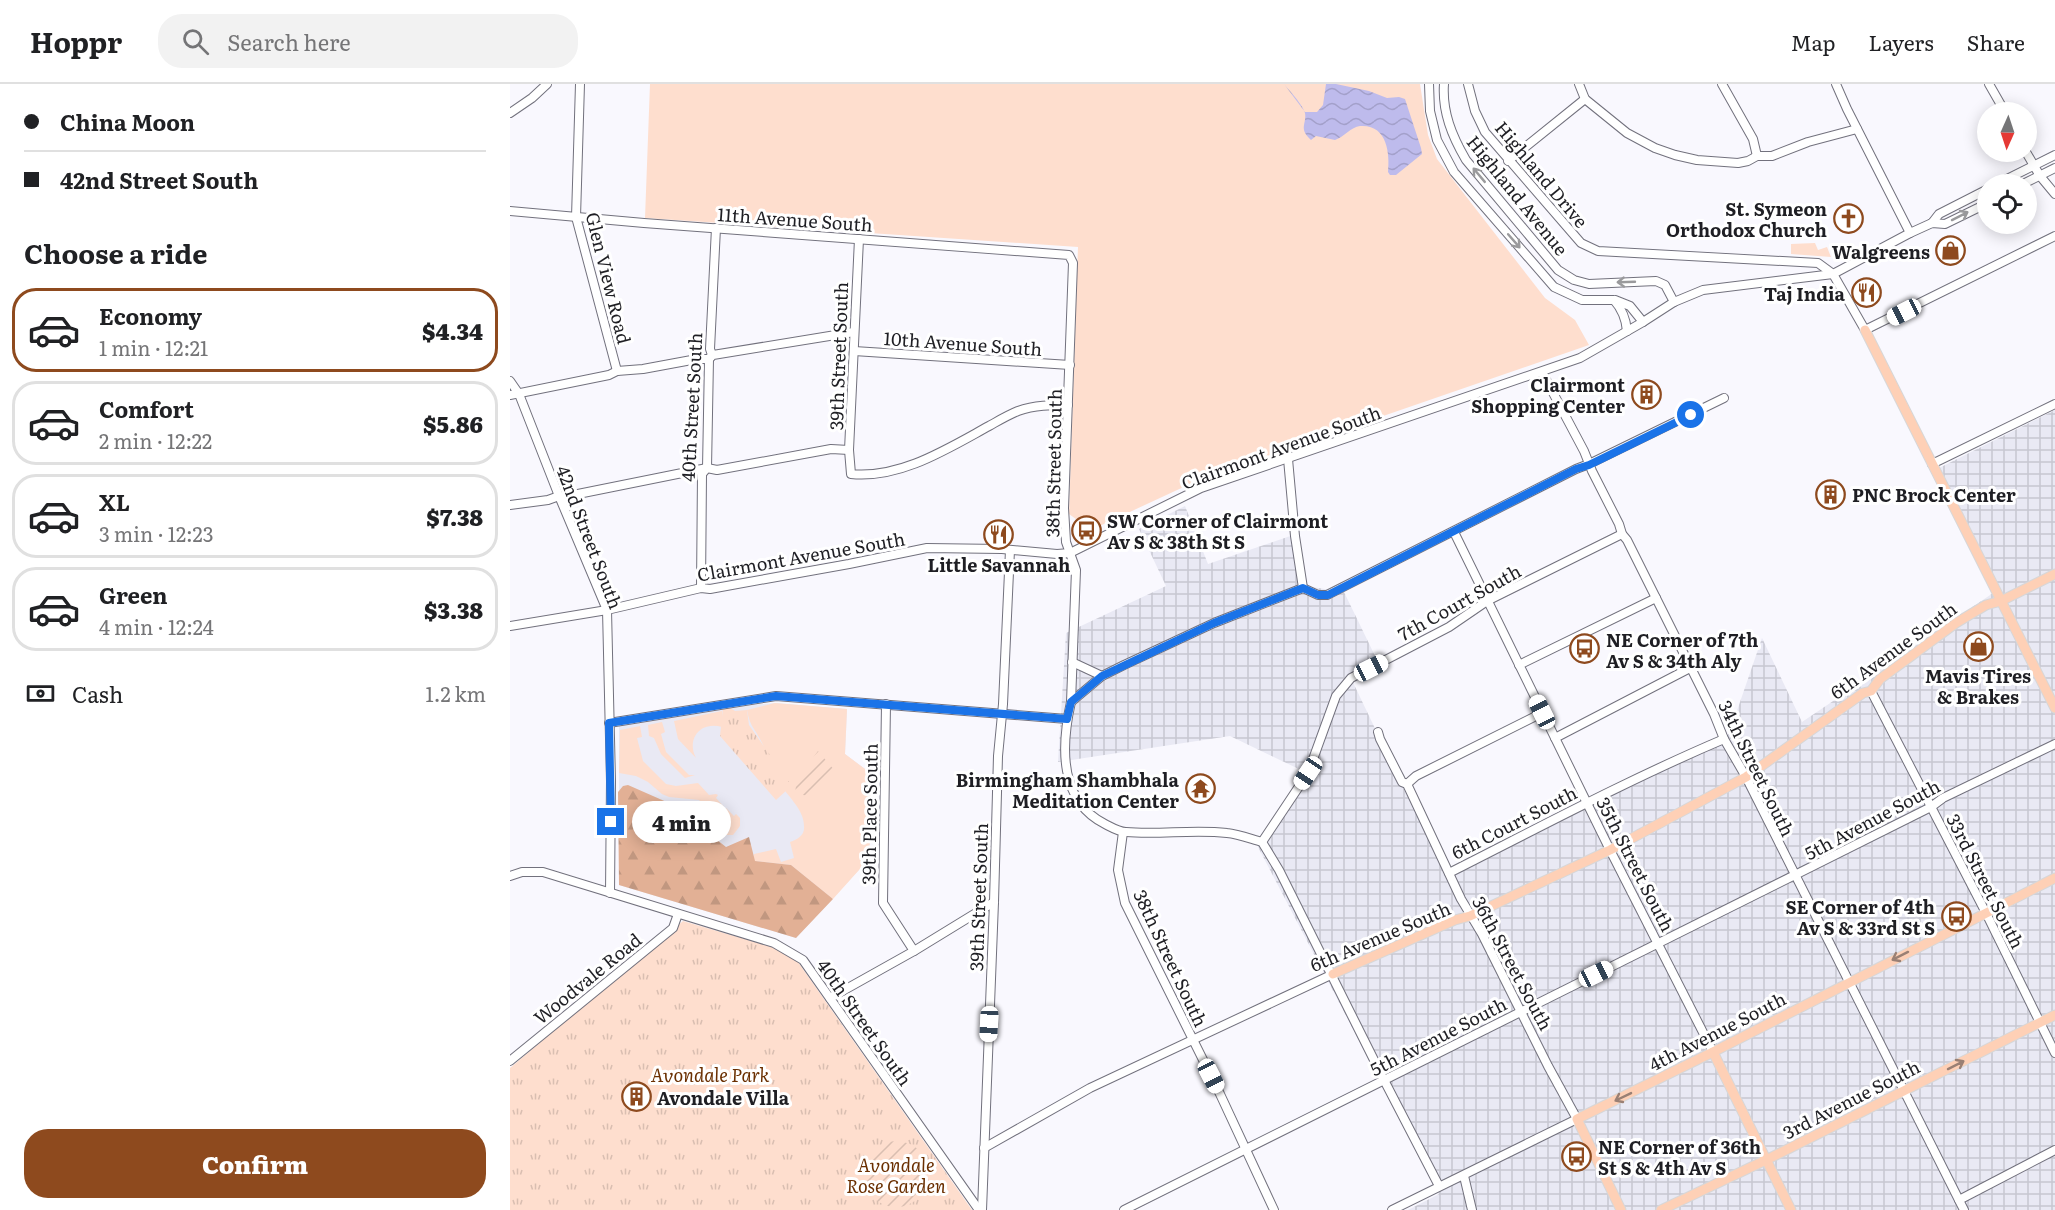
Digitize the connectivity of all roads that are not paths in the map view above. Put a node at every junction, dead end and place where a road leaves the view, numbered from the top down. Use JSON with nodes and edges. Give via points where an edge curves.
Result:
{"nodes":[{"id":1,"x":547,"y":84,"type":"edge"},
{"id":2,"x":580,"y":84,"type":"edge"},
{"id":3,"x":1429,"y":84,"type":"edge"},
{"id":4,"x":1444,"y":84,"type":"edge"},
{"id":5,"x":1468,"y":84,"type":"edge"},
{"id":6,"x":1580,"y":84,"type":"edge"},
{"id":7,"x":1722,"y":84,"type":"edge"},
{"id":8,"x":1836,"y":84,"type":"edge"},
{"id":9,"x":1989,"y":84,"type":"edge"},
{"id":10,"x":1585,"y":99,"type":"junction"},
{"id":11,"x":1999,"y":102,"type":"edge"},
{"id":12,"x":510,"y":113,"type":"edge"},
{"id":13,"x":1857,"y":129,"type":"junction"},
{"id":14,"x":2055,"y":155,"type":"edge"},
{"id":15,"x":1757,"y":156,"type":"junction"},
{"id":16,"x":1508,"y":161,"type":"junction"},
{"id":17,"x":2032,"y":162,"type":"edge"},
{"id":18,"x":2035,"y":166,"type":"junction"},
{"id":19,"x":2055,"y":168,"type":"edge"},
{"id":20,"x":2018,"y":174,"type":"edge"},
{"id":21,"x":2040,"y":176,"type":"junction"},
{"id":22,"x":2037,"y":177,"type":"edge"},
{"id":23,"x":2055,"y":194,"type":"edge"},
{"id":24,"x":1977,"y":195,"type":"edge"},
{"id":25,"x":1977,"y":208,"type":"edge"},
{"id":26,"x":510,"y":211,"type":"edge"},
{"id":27,"x":576,"y":217,"type":"junction"},
{"id":28,"x":1932,"y":223,"type":"junction"},
{"id":29,"x":717,"y":228,"type":"junction"},
{"id":30,"x":1910,"y":233,"type":"junction"},
{"id":31,"x":2055,"y":236,"type":"edge"},
{"id":32,"x":859,"y":239,"type":"junction"},
{"id":33,"x":1073,"y":263,"type":"joint"},
{"id":34,"x":1833,"y":274,"type":"junction"},
{"id":35,"x":1614,"y":300,"type":"junction"},
{"id":36,"x":1674,"y":302,"type":"junction"},
{"id":37,"x":1643,"y":322,"type":"junction"},
{"id":38,"x":1865,"y":330,"type":"junction"},
{"id":39,"x":1626,"y":331,"type":"junction"},
{"id":40,"x":854,"y":332,"type":"junction"},
{"id":41,"x":854,"y":351,"type":"junction"},
{"id":42,"x":709,"y":359,"type":"junction"},
{"id":43,"x":1070,"y":365,"type":"junction"},
{"id":44,"x":617,"y":371,"type":"junction"},
{"id":45,"x":1542,"y":372,"type":"junction"},
{"id":46,"x":510,"y":381,"type":"edge"},
{"id":47,"x":510,"y":394,"type":"edge"},
{"id":48,"x":519,"y":394,"type":"junction"},
{"id":49,"x":1724,"y":398,"type":"dead end"},
{"id":50,"x":2055,"y":404,"type":"edge"},
{"id":51,"x":1068,"y":405,"type":"junction"},
{"id":52,"x":849,"y":450,"type":"junction"},
{"id":53,"x":1288,"y":459,"type":"junction"},
{"id":54,"x":1932,"y":464,"type":"junction"},
{"id":55,"x":1589,"y":465,"type":"junction"},
{"id":56,"x":707,"y":468,"type":"junction"},
{"id":57,"x":559,"y":496,"type":"junction"},
{"id":58,"x":510,"y":505,"type":"edge"},
{"id":59,"x":1454,"y":532,"type":"junction"},
{"id":60,"x":1622,"y":534,"type":"junction"},
{"id":61,"x":1010,"y":550,"type":"junction"},
{"id":62,"x":1070,"y":553,"type":"junction"},
{"id":63,"x":2055,"y":574,"type":"edge"},
{"id":64,"x":701,"y":588,"type":"junction"},
{"id":65,"x":1303,"y":588,"type":"junction"},
{"id":66,"x":1656,"y":598,"type":"junction"},
{"id":67,"x":1487,"y":601,"type":"junction"},
{"id":68,"x":2001,"y":601,"type":"junction"},
{"id":69,"x":606,"y":610,"type":"junction"},
{"id":70,"x":510,"y":627,"type":"edge"},
{"id":71,"x":1072,"y":662,"type":"junction"},
{"id":72,"x":1519,"y":665,"type":"junction"},
{"id":73,"x":1690,"y":668,"type":"junction"},
{"id":74,"x":1102,"y":676,"type":"junction"},
{"id":75,"x":1871,"y":691,"type":"junction"},
{"id":76,"x":1071,"y":702,"type":"junction"},
{"id":77,"x":886,"y":704,"type":"junction"},
{"id":78,"x":2055,"y":708,"type":"edge"},
{"id":79,"x":1542,"y":712,"type":"junction"},
{"id":80,"x":1002,"y":713,"type":"junction"},
{"id":81,"x":1067,"y":719,"type":"junction"},
{"id":82,"x":609,"y":723,"type":"junction"},
{"id":83,"x":1378,"y":732,"type":"dead end"},
{"id":84,"x":1555,"y":738,"type":"junction"},
{"id":85,"x":1724,"y":739,"type":"junction"},
{"id":86,"x":2055,"y":744,"type":"edge"},
{"id":87,"x":1746,"y":777,"type":"junction"},
{"id":88,"x":1407,"y":784,"type":"junction"},
{"id":89,"x":1587,"y":802,"type":"junction"},
{"id":90,"x":1931,"y":807,"type":"junction"},
{"id":91,"x":1123,"y":832,"type":"junction"},
{"id":92,"x":1262,"y":842,"type":"junction"},
{"id":93,"x":1610,"y":850,"type":"junction"},
{"id":94,"x":1449,"y":873,"type":"junction"},
{"id":95,"x":510,"y":876,"type":"edge"},
{"id":96,"x":1794,"y":876,"type":"junction"},
{"id":97,"x":2055,"y":878,"type":"edge"},
{"id":98,"x":610,"y":893,"type":"junction"},
{"id":99,"x":994,"y":902,"type":"junction"},
{"id":100,"x":1986,"y":913,"type":"junction"},
{"id":101,"x":678,"y":914,"type":"junction"},
{"id":102,"x":1470,"y":916,"type":"junction"},
{"id":103,"x":1658,"y":943,"type":"junction"},
{"id":104,"x":914,"y":951,"type":"junction"},
{"id":105,"x":1333,"y":974,"type":"junction"},
{"id":106,"x":1849,"y":983,"type":"junction"},
{"id":107,"x":830,"y":998,"type":"junction"},
{"id":108,"x":1521,"y":1011,"type":"junction"},
{"id":109,"x":2055,"y":1015,"type":"edge"},
{"id":110,"x":2040,"y":1023,"type":"junction"},
{"id":111,"x":1193,"y":1040,"type":"junction"},
{"id":112,"x":1713,"y":1052,"type":"junction"},
{"id":113,"x":2055,"y":1053,"type":"edge"},
{"id":114,"x":510,"y":1061,"type":"edge"},
{"id":115,"x":1384,"y":1080,"type":"junction"},
{"id":116,"x":1904,"y":1091,"type":"junction"},
{"id":117,"x":1577,"y":1119,"type":"junction"},
{"id":118,"x":984,"y":1148,"type":"junction"},
{"id":119,"x":1245,"y":1149,"type":"junction"},
{"id":120,"x":2055,"y":1150,"type":"edge"},
{"id":121,"x":1766,"y":1160,"type":"junction"},
{"id":122,"x":1464,"y":1176,"type":"junction"},
{"id":123,"x":1439,"y":1186,"type":"junction"},
{"id":124,"x":1959,"y":1200,"type":"junction"},
{"id":125,"x":1789,"y":1207,"type":"edge"},
{"id":126,"x":980,"y":1210,"type":"edge"},
{"id":127,"x":1124,"y":1210,"type":"edge"},
{"id":128,"x":1274,"y":1210,"type":"edge"},
{"id":129,"x":1392,"y":1210,"type":"edge"},
{"id":130,"x":1472,"y":1210,"type":"edge"},
{"id":131,"x":1621,"y":1210,"type":"edge"},
{"id":132,"x":1661,"y":1210,"type":"edge"},
{"id":133,"x":1964,"y":1210,"type":"edge"}],
"edges":[{"from":1,"to":12,"type":"street"},
{"from":2,"to":27,"type":"street","name":"Glen View Road"},
{"from":3,"to":35,"type":"street","name":"Highland Avenue","one_way":true,"via":[[1437,140],[1454,172],[1554,287],[1582,300]]},
{"from":36,"to":4,"type":"street","name":"Highland Avenue","one_way":true,"via":[[1665,285],[1656,281],[1589,284],[1558,270],[1466,160],[1447,120]]},
{"from":5,"to":16,"type":"street","name":"Highland Drive","via":[[1485,132]]},
{"from":6,"to":10,"type":"street"},
{"from":7,"to":15,"type":"street","via":[[1753,139]]},
{"from":8,"to":13,"type":"street"},
{"from":9,"to":11,"type":"street"},
{"from":10,"to":15,"type":"street","via":[[1627,133],[1675,155],[1738,163]]},
{"from":10,"to":16,"type":"street"},
{"from":13,"to":15,"type":"street","via":[[1772,156]]},
{"from":13,"to":30,"type":"street"},
{"from":14,"to":18,"type":"street"},
{"from":16,"to":34,"type":"street","name":"Highland Drive","via":[[1581,243],[1598,251],[1818,263]]},
{"from":17,"to":18,"type":"street"},
{"from":18,"to":20,"type":"street"},
{"from":18,"to":21,"type":"street"},
{"from":19,"to":21,"type":"street"},
{"from":21,"to":22,"type":"street"},
{"from":21,"to":23,"type":"street"},
{"from":24,"to":28,"type":"street","name":"Clairmont Avenue South","via":[[1939,214]]},
{"from":28,"to":25,"type":"street","name":"Clairmont Avenue South","one_way":true,"via":[[1945,224]]},
{"from":26,"to":27,"type":"street","name":"11th Avenue South"},
{"from":27,"to":29,"type":"street","name":"11th Avenue South"},
{"from":27,"to":44,"type":"street","name":"Glen View Road"},
{"from":28,"to":30,"type":"street","name":"Clairmont Avenue South"},
{"from":29,"to":32,"type":"street","name":"11th Avenue South"},
{"from":29,"to":42,"type":"street","name":"40th Street South"},
{"from":30,"to":34,"type":"street","name":"Clairmont Avenue South"},
{"from":31,"to":38,"type":"street"},
{"from":32,"to":33,"type":"street","name":"11th Avenue South","via":[[1069,255]]},
{"from":32,"to":40,"type":"street","name":"39th Street South"},
{"from":33,"to":43,"type":"street","name":"38th Street South"},
{"from":34,"to":36,"type":"street","name":"Clairmont Avenue South","via":[[1703,290]]},
{"from":34,"to":38,"type":"street"},
{"from":35,"to":37,"type":"street","via":[[1630,306]]},
{"from":35,"to":39,"type":"street","via":[[1626,319]]},
{"from":36,"to":37,"type":"street","name":"Clairmont Avenue South"},
{"from":37,"to":39,"type":"street","name":"Clairmont Avenue South"},
{"from":38,"to":54,"type":"main road"},
{"from":39,"to":45,"type":"street","name":"Clairmont Avenue South","via":[[1580,358]]},
{"from":40,"to":41,"type":"street","name":"39th Street South"},
{"from":40,"to":42,"type":"street","via":[[713,355]]},
{"from":41,"to":43,"type":"street","name":"10th Avenue South"},
{"from":41,"to":52,"type":"street","name":"39th Street South"},
{"from":42,"to":44,"type":"street"},
{"from":42,"to":56,"type":"street","name":"40th Street South"},
{"from":43,"to":51,"type":"street","name":"38th Street South"},
{"from":44,"to":48,"type":"street"},
{"from":45,"to":53,"type":"street","name":"Clairmont Avenue South"},
{"from":45,"to":55,"type":"street","name":"34th Street South"},
{"from":46,"to":48,"type":"street","name":"42nd Street South"},
{"from":47,"to":48,"type":"street"},
{"from":48,"to":57,"type":"street","name":"42nd Street South"},
{"from":49,"to":55,"type":"street"},
{"from":50,"to":54,"type":"street"},
{"from":51,"to":52,"type":"street","name":"39th Street South","via":[[1039,405],[1017,412],[928,458],[891,471],[866,476],[851,474]]},
{"from":51,"to":62,"type":"street","name":"38th Street South","via":[[1064,508]]},
{"from":52,"to":56,"type":"street","via":[[831,449],[717,470]]},
{"from":53,"to":62,"type":"street","name":"Clairmont Avenue South","via":[[1201,488]]},
{"from":53,"to":65,"type":"street"},
{"from":54,"to":68,"type":"main road"},
{"from":55,"to":59,"type":"street"},
{"from":55,"to":60,"type":"street","name":"34th Street South"},
{"from":56,"to":57,"type":"street","via":[[564,499]]},
{"from":56,"to":64,"type":"street","name":"40th Street South","via":[[702,474]]},
{"from":57,"to":58,"type":"street"},
{"from":57,"to":69,"type":"street","name":"42nd Street South"},
{"from":59,"to":65,"type":"street","via":[[1328,595]]},
{"from":59,"to":67,"type":"street","name":"35th Street South"},
{"from":60,"to":66,"type":"street","name":"34th Street South"},
{"from":60,"to":67,"type":"street","name":"7th Court South"},
{"from":61,"to":62,"type":"street","name":"Clairmont Avenue South"},
{"from":61,"to":64,"type":"street","name":"Clairmont Avenue South","via":[[927,548]]},
{"from":61,"to":80,"type":"street","name":"39th Street South"},
{"from":62,"to":71,"type":"street","name":"38th Street South","via":[[1076,570]]},
{"from":63,"to":68,"type":"main road","name":"6th Avenue South"},
{"from":64,"to":69,"type":"street","name":"Clairmont Avenue South"},
{"from":65,"to":74,"type":"street","via":[[1214,623]]},
{"from":66,"to":72,"type":"street"},
{"from":66,"to":73,"type":"street","name":"34th Street South"},
{"from":67,"to":72,"type":"street","name":"35th Street South"},
{"from":67,"to":92,"type":"street","name":"7th Court South","via":[[1449,627],[1351,678],[1336,696],[1308,773]]},
{"from":68,"to":75,"type":"main road","name":"6th Avenue South","via":[[1986,605],[1956,624],[1880,679]]},
{"from":68,"to":78,"type":"main road"},
{"from":69,"to":70,"type":"street","name":"Clairmont Avenue South"},
{"from":69,"to":82,"type":"street","name":"42nd Street South"},
{"from":71,"to":74,"type":"street"},
{"from":71,"to":76,"type":"street","name":"38th Street South"},
{"from":72,"to":79,"type":"street","name":"35th Street South"},
{"from":73,"to":84,"type":"street"},
{"from":73,"to":85,"type":"street","name":"34th Street South"},
{"from":74,"to":76,"type":"street"},
{"from":75,"to":87,"type":"main road","name":"6th Avenue South"},
{"from":75,"to":90,"type":"street","name":"33rd Street South"},
{"from":76,"to":81,"type":"street","name":"38th Street South"},
{"from":77,"to":80,"type":"street"},
{"from":77,"to":82,"type":"street","via":[[769,696]]},
{"from":77,"to":104,"type":"street","name":"39th Place South","via":[[883,903]]},
{"from":79,"to":84,"type":"street","name":"35th Street South"},
{"from":79,"to":88,"type":"street"},
{"from":80,"to":81,"type":"street"},
{"from":80,"to":99,"type":"street","name":"39th Street South"},
{"from":81,"to":91,"type":"street","name":"38th Street South","via":[[1068,781],[1076,798],[1090,816]]},
{"from":82,"to":98,"type":"street","name":"42nd Street South"},
{"from":83,"to":88,"type":"street","name":"36th Street South","via":[[1402,782]]},
{"from":84,"to":89,"type":"street","name":"35th Street South"},
{"from":85,"to":87,"type":"street","name":"34th Street South"},
{"from":85,"to":89,"type":"street","name":"6th Court South"},
{"from":86,"to":90,"type":"street","name":"5th Avenue South"},
{"from":87,"to":93,"type":"main road","name":"6th Avenue South"},
{"from":87,"to":96,"type":"street","name":"34th Street South"},
{"from":88,"to":94,"type":"street","name":"36th Street South"},
{"from":89,"to":93,"type":"street","name":"35th Street South"},
{"from":89,"to":94,"type":"street","name":"6th Court South"},
{"from":90,"to":96,"type":"street","name":"5th Avenue South"},
{"from":90,"to":100,"type":"street","name":"33rd Street South"},
{"from":91,"to":92,"type":"street","via":[[1228,833]]},
{"from":91,"to":111,"type":"street","name":"38th Street South","via":[[1118,870],[1125,903]]},
{"from":92,"to":105,"type":"street"},
{"from":93,"to":102,"type":"main road","name":"6th Avenue South"},
{"from":93,"to":103,"type":"street","name":"35th Street South"},
{"from":94,"to":102,"type":"street","name":"36th Street South"},
{"from":95,"to":98,"type":"street","name":"40th Street South","via":[[543,872]]},
{"from":96,"to":103,"type":"street","name":"5th Avenue South"},
{"from":96,"to":106,"type":"street","name":"34th Street South"},
{"from":97,"to":100,"type":"main road","name":"4th Avenue South"},
{"from":98,"to":101,"type":"street","name":"40th Street South"},
{"from":99,"to":104,"type":"street"},
{"from":99,"to":118,"type":"street","name":"39th Street South"},
{"from":100,"to":106,"type":"main road","name":"4th Avenue South","one_way":true},
{"from":100,"to":110,"type":"street","name":"33rd Street South"},
{"from":101,"to":107,"type":"street","name":"40th Street South","via":[[788,950],[802,960]]},
{"from":101,"to":114,"type":"street","name":"Woodvale Road","via":[[673,928]]},
{"from":102,"to":105,"type":"main road","name":"6th Avenue South"},
{"from":102,"to":108,"type":"street","name":"36th Street South"},
{"from":103,"to":108,"type":"street","name":"5th Avenue South"},
{"from":103,"to":112,"type":"street","name":"35th Street South"},
{"from":104,"to":107,"type":"street"},
{"from":105,"to":111,"type":"street","name":"6th Avenue South"},
{"from":105,"to":115,"type":"street"},
{"from":106,"to":112,"type":"main road","name":"4th Avenue South"},
{"from":106,"to":116,"type":"street","name":"34th Street South"},
{"from":107,"to":126,"type":"street","name":"40th Street South"},
{"from":108,"to":115,"type":"street","name":"5th Avenue South"},
{"from":108,"to":117,"type":"street","name":"36th Street South"},
{"from":109,"to":110,"type":"main road","name":"3rd Avenue South"},
{"from":110,"to":113,"type":"street","name":"33rd Street South"},
{"from":116,"to":110,"type":"main road","name":"3rd Avenue South","one_way":true},
{"from":111,"to":118,"type":"street","name":"6th Avenue South","via":[[1090,1088]]},
{"from":111,"to":119,"type":"street","name":"38th Street South"},
{"from":112,"to":117,"type":"main road","name":"4th Avenue South","one_way":true},
{"from":112,"to":121,"type":"main road","name":"35th Street South"},
{"from":115,"to":119,"type":"street","name":"5th Avenue South"},
{"from":115,"to":123,"type":"street"},
{"from":116,"to":121,"type":"main road","name":"3rd Avenue South"},
{"from":116,"to":124,"type":"street","name":"34th Street South"},
{"from":117,"to":122,"type":"street","name":"4th Avenue South"},
{"from":117,"to":131,"type":"main road","name":"36th Street South"},
{"from":118,"to":126,"type":"street","name":"39th Street South"},
{"from":119,"to":127,"type":"street","name":"5th Avenue South"},
{"from":119,"to":128,"type":"street","name":"38th Street South"},
{"from":120,"to":124,"type":"street"},
{"from":121,"to":125,"type":"main road","name":"35th Street South"},
{"from":121,"to":132,"type":"main road","name":"3rd Avenue South"},
{"from":122,"to":123,"type":"street","name":"4th Avenue South"},
{"from":122,"to":130,"type":"street"},
{"from":123,"to":129,"type":"street","name":"4th Avenue South"},
{"from":124,"to":133,"type":"street","name":"34th Street South"}]}
